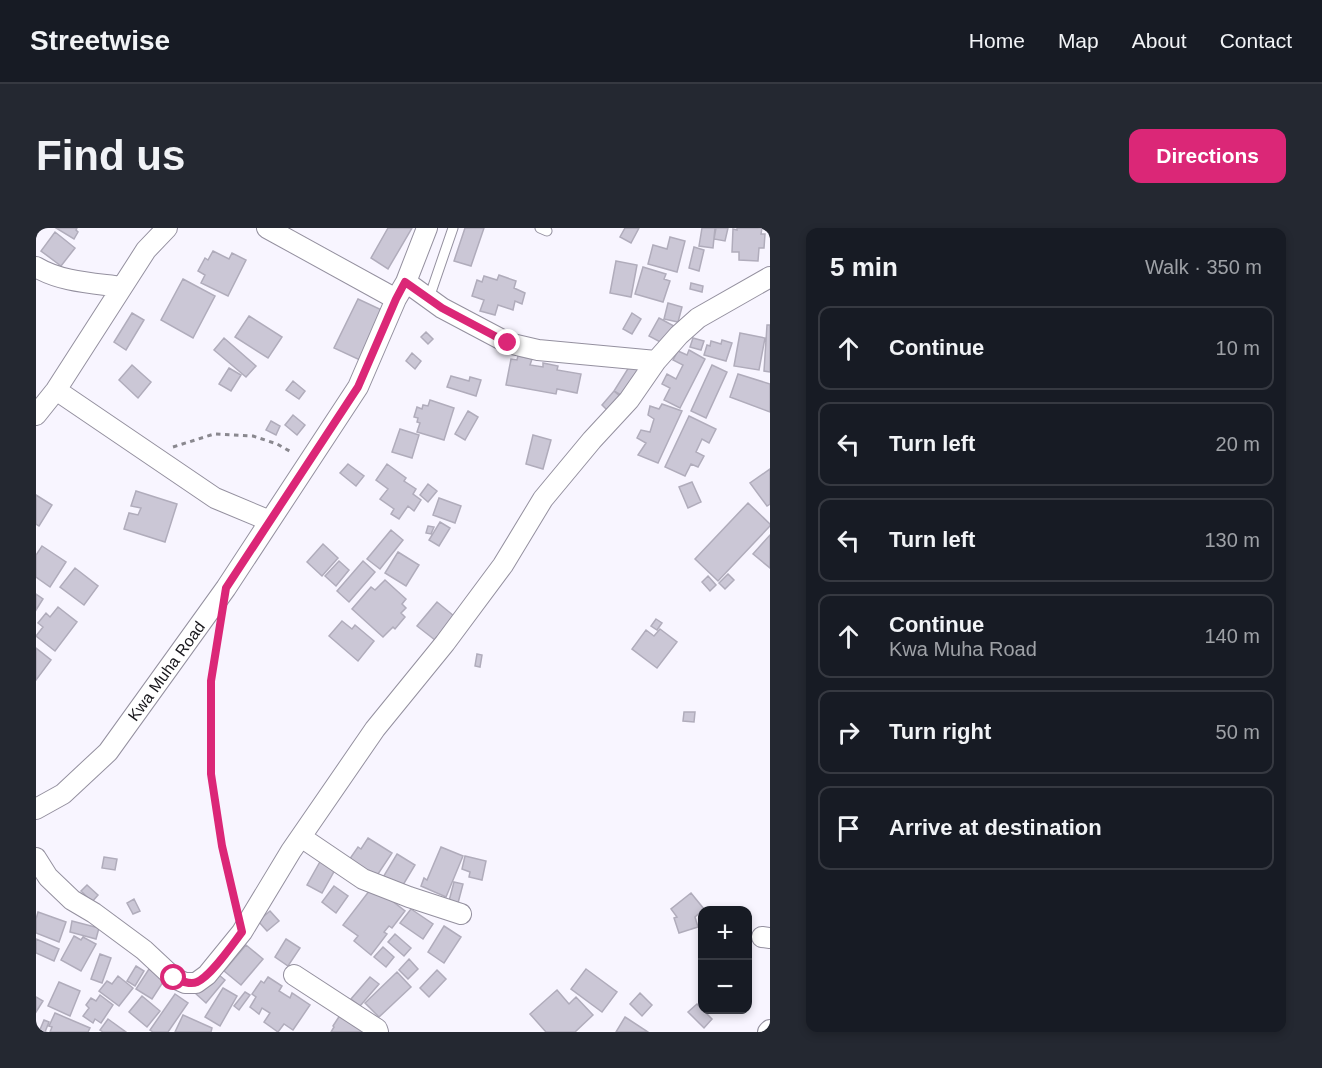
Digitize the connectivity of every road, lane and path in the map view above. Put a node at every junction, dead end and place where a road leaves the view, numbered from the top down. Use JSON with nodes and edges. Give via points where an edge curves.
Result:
{"nodes":[{"id":1,"x":167,"y":228,"type":"edge"},
{"id":2,"x":267,"y":228,"type":"edge"},
{"id":3,"x":427,"y":228,"type":"edge"},
{"id":4,"x":453,"y":228,"type":"edge"},
{"id":5,"x":36,"y":267,"type":"edge"},
{"id":6,"x":770,"y":277,"type":"edge"},
{"id":7,"x":122,"y":287,"type":"junction"},
{"id":8,"x":401,"y":291,"type":"junction"},
{"id":9,"x":429,"y":298,"type":"junction"},
{"id":10,"x":656,"y":361,"type":"junction"},
{"id":11,"x":56,"y":390,"type":"junction"},
{"id":12,"x":36,"y":415,"type":"edge"},
{"id":13,"x":148,"y":453,"type":"junction"},
{"id":14,"x":308,"y":462,"type":"junction"},
{"id":15,"x":270,"y":521,"type":"junction"},
{"id":16,"x":220,"y":623,"type":"dead end"},
{"id":17,"x":36,"y":810,"type":"edge"},
{"id":18,"x":301,"y":837,"type":"junction"},
{"id":19,"x":36,"y":858,"type":"edge"},
{"id":20,"x":460,"y":914,"type":"dead end"},
{"id":21,"x":242,"y":932,"type":"junction"},
{"id":22,"x":294,"y":975,"type":"dead end"},
{"id":23,"x":378,"y":1032,"type":"edge"}],
"edges":[{"from":1,"to":7,"type":"street","via":[[146,250]]},
{"from":2,"to":8,"type":"street"},
{"from":3,"to":8,"type":"street","name":"Kwa Muha Road"},
{"from":4,"to":9,"type":"lane"},
{"from":5,"to":7,"type":"street","via":[[75,281]]},
{"from":6,"to":10,"type":"street","via":[[698,318]]},
{"from":7,"to":11,"type":"street"},
{"from":8,"to":9,"type":"street"},
{"from":8,"to":14,"type":"street","name":"Kwa Muha Road","via":[[358,387]]},
{"from":9,"to":10,"type":"street","via":[[508,343],[538,350]]},
{"from":10,"to":18,"type":"street","via":[[629,400],[543,499],[503,565],[375,729]]},
{"from":11,"to":12,"type":"street"},
{"from":11,"to":13,"type":"street"},
{"from":13,"to":14,"type":"path","via":[[214,434],[253,436],[277,444]]},
{"from":13,"to":15,"type":"street","via":[[214,498]]},
{"from":14,"to":15,"type":"street","name":"Kwa Muha Road"},
{"from":15,"to":17,"type":"street","name":"Kwa Muha Road","via":[[108,752],[63,794]]},
{"from":16,"to":21,"type":"path","via":[[211,681],[211,774],[222,846]]},
{"from":18,"to":20,"type":"street","via":[[363,879]]},
{"from":18,"to":21,"type":"street"},
{"from":19,"to":21,"type":"street","via":[[48,878],[72,900],[144,950],[174,978],[185,982],[196,983],[207,975]]},
{"from":22,"to":23,"type":"street"}]}
